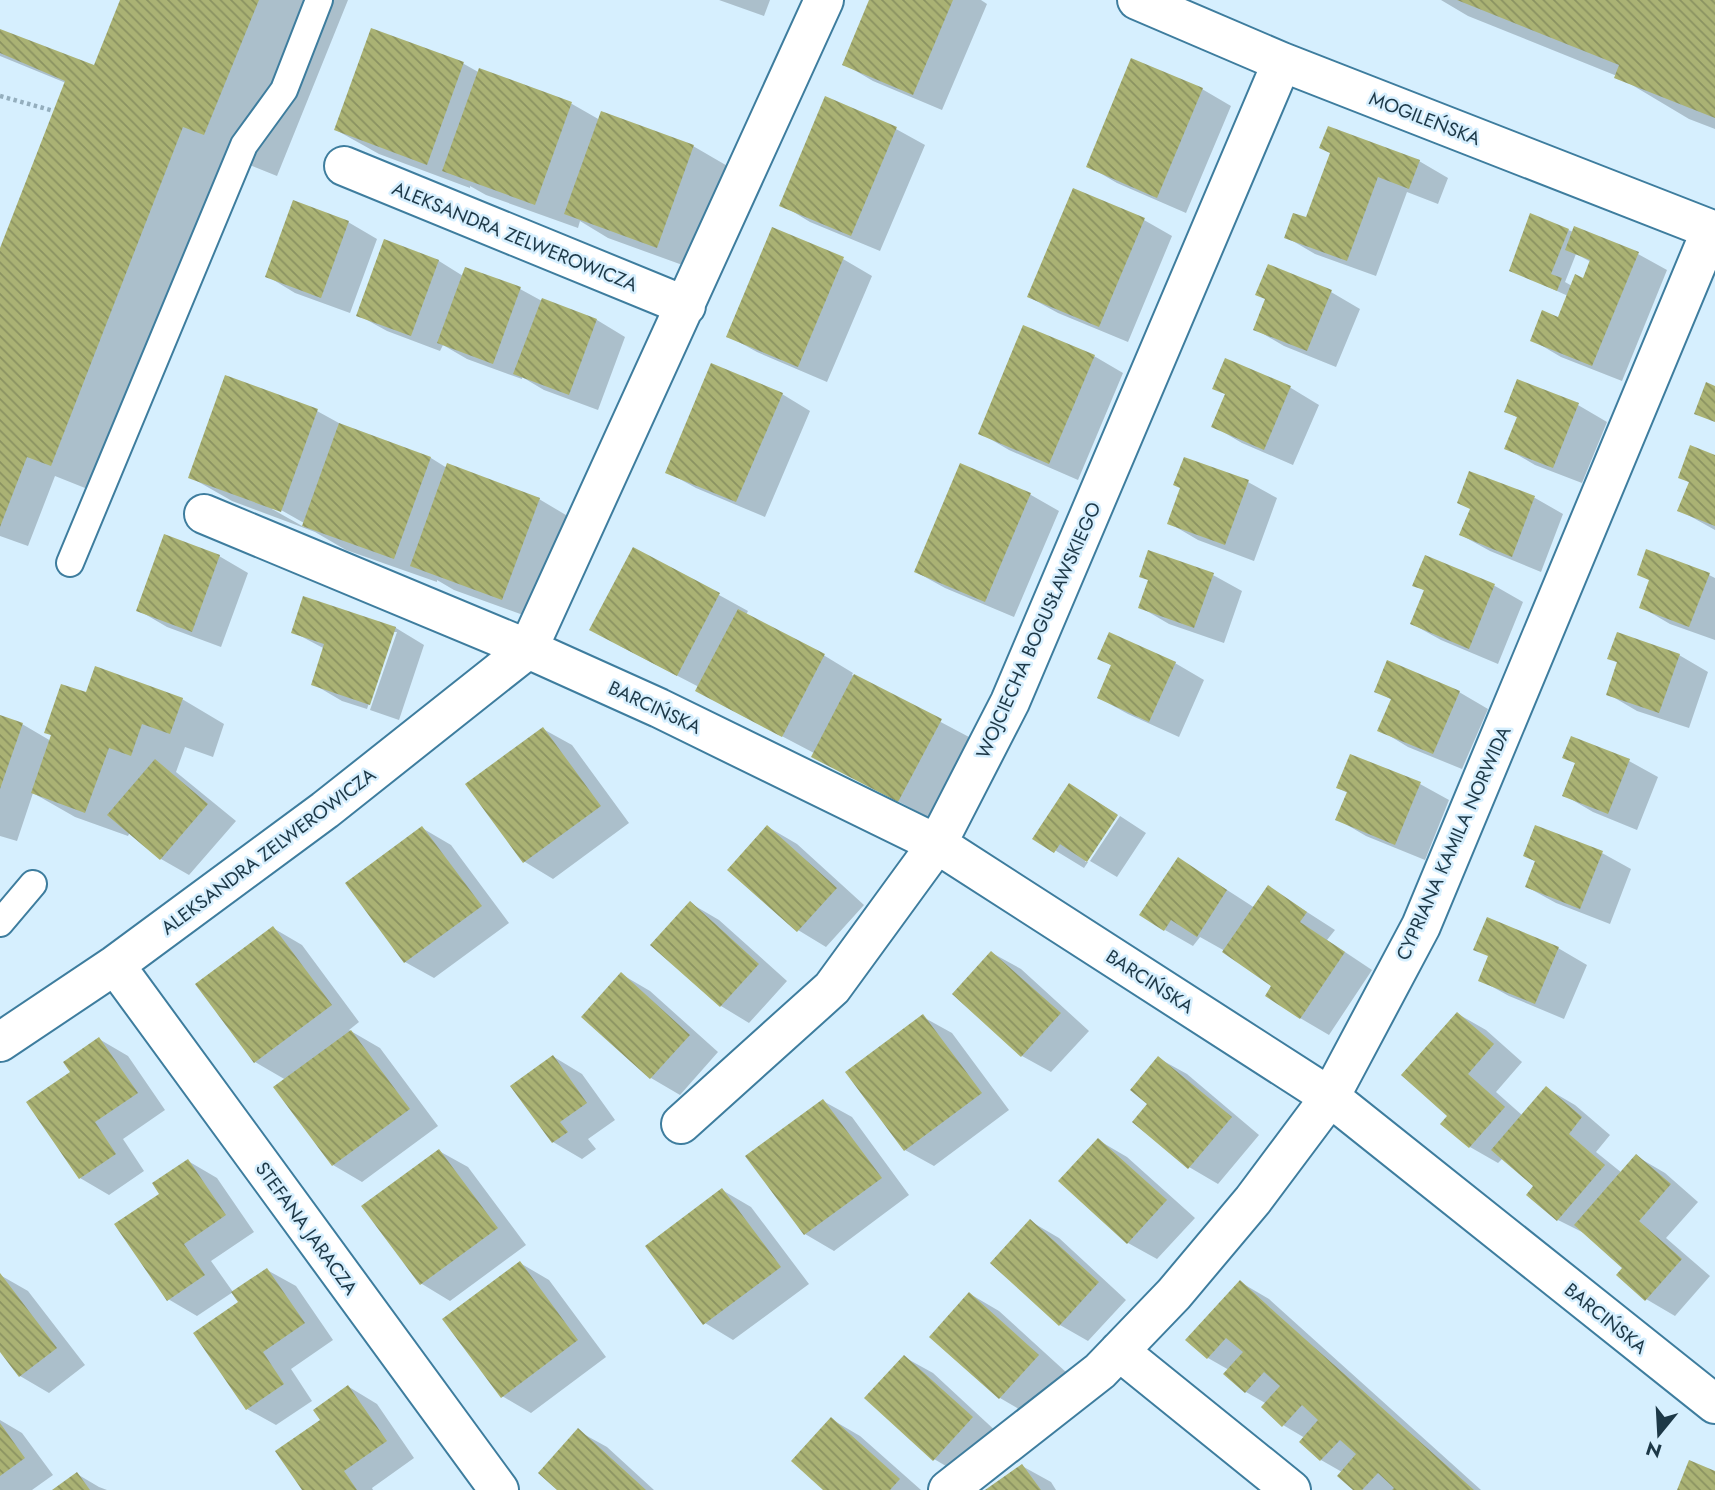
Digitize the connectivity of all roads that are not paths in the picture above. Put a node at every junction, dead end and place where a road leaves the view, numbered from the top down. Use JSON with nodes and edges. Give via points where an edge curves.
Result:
{"nodes":[{"id":1,"x":319,"y":0,"type":"edge"},
{"id":2,"x":824,"y":0,"type":"edge"},
{"id":3,"x":1137,"y":0,"type":"edge"},
{"id":4,"x":1282,"y":62,"type":"junction"},
{"id":5,"x":344,"y":166,"type":"dead end"},
{"id":6,"x":1713,"y":231,"type":"edge"},
{"id":7,"x":686,"y":306,"type":"junction"},
{"id":8,"x":204,"y":514,"type":"dead end"},
{"id":9,"x":70,"y":562,"type":"dead end"},
{"id":10,"x":528,"y":649,"type":"junction"},
{"id":11,"x":937,"y":844,"type":"junction"},
{"id":12,"x":33,"y":884,"type":"dead end"},
{"id":13,"x":0,"y":923,"type":"edge"},
{"id":14,"x":115,"y":965,"type":"junction"},
{"id":15,"x":0,"y":1042,"type":"edge"},
{"id":16,"x":1330,"y":1097,"type":"junction"},
{"id":17,"x":681,"y":1124,"type":"dead end"},
{"id":18,"x":1119,"y":1351,"type":"junction"},
{"id":19,"x":1715,"y":1404,"type":"edge"},
{"id":20,"x":499,"y":1490,"type":"edge"},
{"id":21,"x":948,"y":1490,"type":"edge"},
{"id":22,"x":1291,"y":1490,"type":"edge"}],
"edges":[{"from":1,"to":9,"type":"lane","via":[[284,90],[244,145]]},
{"from":2,"to":7,"type":"street","name":"ALEKSANDRA ZELWEROWICZA"},
{"from":3,"to":4,"type":"street","name":"MOGILEŃSKA"},
{"from":4,"to":6,"type":"street","name":"MOGILEŃSKA"},
{"from":4,"to":11,"type":"street","name":"WOJCIECHA BOGUSŁAWSKIEGO","via":[[1010,702]]},
{"from":5,"to":7,"type":"street","name":"ALEKSANDRA ZELWEROWICZA"},
{"from":6,"to":16,"type":"street","name":"CYPRIANA KAMILA NORWIDA","via":[[1421,926]]},
{"from":7,"to":10,"type":"street","name":"ALEKSANDRA ZELWEROWICZA"},
{"from":8,"to":10,"type":"street"},
{"from":10,"to":11,"type":"street","name":"BARCIŃSKA"},
{"from":10,"to":14,"type":"street","name":"ALEKSANDRA ZELWEROWICZA","via":[[325,810]]},
{"from":11,"to":16,"type":"street","name":"BARCIŃSKA"},
{"from":11,"to":17,"type":"street","name":"WOJCIECHA BOGUSŁAWSKIEGO","via":[[832,988]]},
{"from":12,"to":13,"type":"lane"},
{"from":14,"to":15,"type":"street","name":"ALEKSANDRA ZELWEROWICZA"},
{"from":14,"to":20,"type":"street","name":"STEFANA JARACZA"},
{"from":16,"to":18,"type":"street","name":"CYPRIANA KAMILA NORWIDA","via":[[1253,1200]]},
{"from":16,"to":19,"type":"street","name":"BARCIŃSKA"},
{"from":18,"to":21,"type":"street","name":"CYPRIANA KAMILA NORWIDA","via":[[1100,1371]]},
{"from":18,"to":22,"type":"street"}]}
